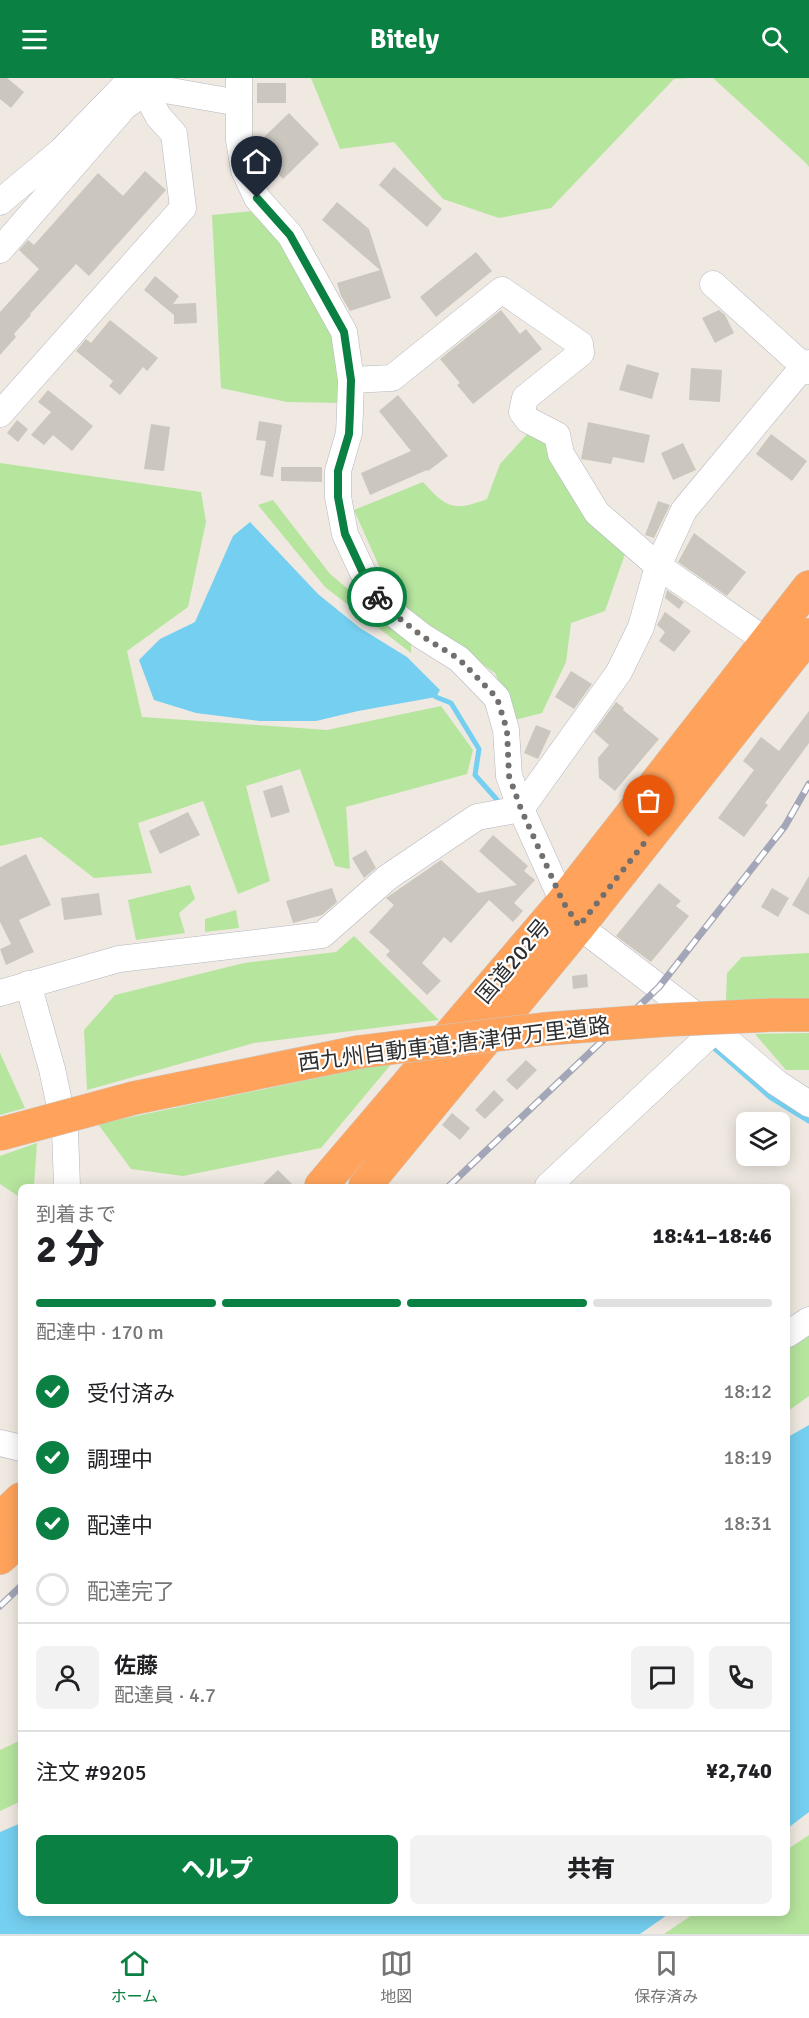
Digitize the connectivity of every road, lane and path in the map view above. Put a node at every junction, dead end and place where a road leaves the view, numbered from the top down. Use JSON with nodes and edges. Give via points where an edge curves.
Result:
{"nodes":[{"id":1,"x":239,"y":78,"type":"edge"},
{"id":2,"x":146,"y":92,"type":"junction"},
{"id":3,"x":239,"y":104,"type":"junction"},
{"id":4,"x":0,"y":202,"type":"edge"},
{"id":5,"x":0,"y":250,"type":"edge"},
{"id":6,"x":713,"y":284,"type":"dead end"},
{"id":7,"x":807,"y":367,"type":"edge"},
{"id":8,"x":351,"y":380,"type":"junction"},
{"id":9,"x":0,"y":414,"type":"edge"},
{"id":10,"x":658,"y":566,"type":"junction"},
{"id":11,"x":809,"y":587,"type":"edge"},
{"id":12,"x":809,"y":634,"type":"edge"},
{"id":13,"x":768,"y":642,"type":"junction"},
{"id":14,"x":521,"y":809,"type":"junction"},
{"id":15,"x":571,"y":914,"type":"junction"},
{"id":16,"x":28,"y":984,"type":"junction"},
{"id":17,"x":0,"y":993,"type":"edge"},
{"id":18,"x":809,"y":1015,"type":"edge"},
{"id":19,"x":715,"y":1030,"type":"junction"},
{"id":20,"x":809,"y":1104,"type":"edge"},
{"id":21,"x":0,"y":1134,"type":"edge"},
{"id":22,"x":67,"y":1184,"type":"edge"},
{"id":23,"x":323,"y":1184,"type":"edge"},
{"id":24,"x":366,"y":1184,"type":"edge"},
{"id":25,"x":550,"y":1184,"type":"edge"},
{"id":26,"x":809,"y":1320,"type":"edge"},
{"id":27,"x":790,"y":1333,"type":"edge"},
{"id":28,"x":0,"y":1443,"type":"edge"},
{"id":29,"x":18,"y":1447,"type":"edge"},
{"id":30,"x":9,"y":1518,"type":"edge"},
{"id":31,"x":0,"y":1558,"type":"edge"}],
"edges":[{"from":1,"to":3,"type":"street"},
{"from":2,"to":3,"type":"street","via":[[165,90]]},
{"from":2,"to":4,"type":"street","via":[[140,81],[129,81],[61,151]]},
{"from":2,"to":5,"type":"street","via":[[126,106]]},
{"from":2,"to":9,"type":"street","via":[[158,116],[174,134],[183,208]]},
{"from":3,"to":8,"type":"street","via":[[244,170],[257,198],[290,235],[344,332]]},
{"from":6,"to":7,"type":"street"},
{"from":7,"to":10,"type":"street","via":[[684,510]]},
{"from":8,"to":10,"type":"street","via":[[392,378],[502,290],[580,344],[581,353],[525,398],[522,412],[528,420],[557,435],[561,454],[597,513]]},
{"from":8,"to":14,"type":"street","via":[[349,434],[338,471],[345,534],[371,590],[390,611],[459,659],[497,698],[507,730],[509,776]]},
{"from":10,"to":13,"type":"street"},
{"from":10,"to":14,"type":"street","via":[[640,627],[619,672]]},
{"from":11,"to":13,"type":"highway","name":"国道202号"},
{"from":12,"to":15,"type":"highway","name":"国道202号"},
{"from":13,"to":15,"type":"highway","name":"国道202号"},
{"from":14,"to":15,"type":"street"},
{"from":14,"to":16,"type":"street","via":[[477,817],[388,877],[322,935],[119,959]]},
{"from":15,"to":19,"type":"street"},
{"from":15,"to":23,"type":"highway","name":"国道202号"},
{"from":15,"to":24,"type":"highway","name":"国道202号"},
{"from":16,"to":17,"type":"street"},
{"from":16,"to":22,"type":"street","via":[[65,1130]]},
{"from":18,"to":21,"type":"highway","name":"西九州自動車道;唐津伊万里道路","bridge":true,"via":[[544,1029],[358,1052],[134,1098]]},
{"from":19,"to":20,"type":"street","via":[[777,1083]]},
{"from":19,"to":25,"type":"street"},
{"from":26,"to":27,"type":"street"},
{"from":28,"to":29,"type":"street"},
{"from":30,"to":31,"type":"highway"}]}
